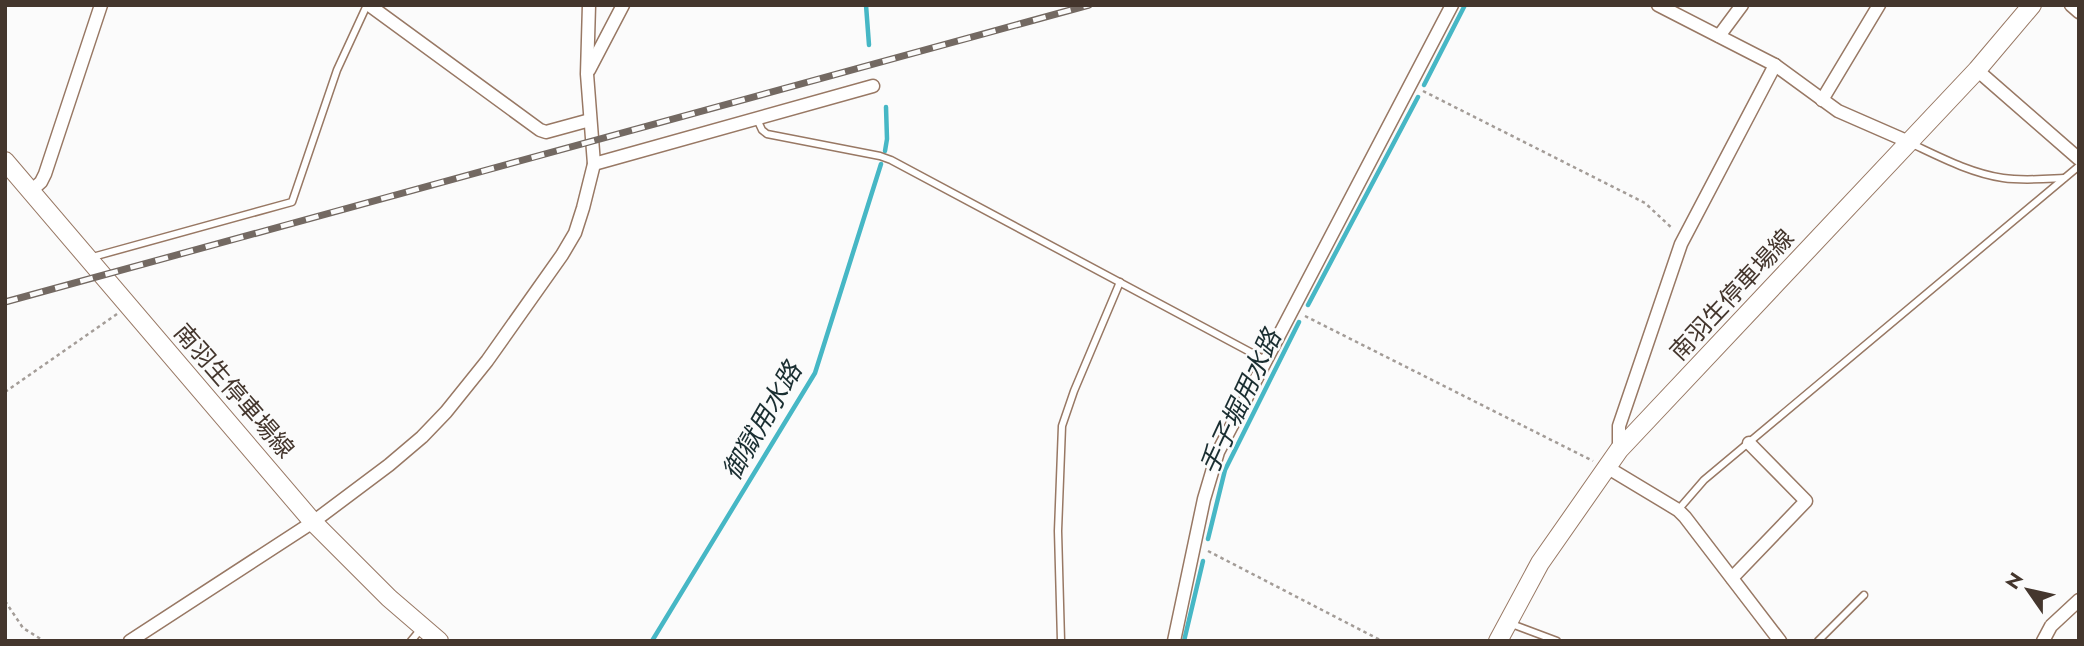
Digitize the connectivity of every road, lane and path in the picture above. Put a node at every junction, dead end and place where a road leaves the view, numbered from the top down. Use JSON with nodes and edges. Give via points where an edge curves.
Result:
{"nodes":[{"id":1,"x":101,"y":5,"type":"edge"},
{"id":2,"x":368,"y":5,"type":"edge"},
{"id":3,"x":589,"y":5,"type":"edge"},
{"id":4,"x":623,"y":5,"type":"edge"},
{"id":5,"x":1452,"y":5,"type":"edge"},
{"id":6,"x":1658,"y":5,"type":"edge"},
{"id":7,"x":1742,"y":5,"type":"edge"},
{"id":8,"x":1879,"y":5,"type":"edge"},
{"id":9,"x":2032,"y":5,"type":"edge"},
{"id":10,"x":2071,"y":5,"type":"edge"},
{"id":11,"x":2079,"y":12,"type":"edge"},
{"id":12,"x":1719,"y":36,"type":"junction"},
{"id":13,"x":1774,"y":65,"type":"junction"},
{"id":14,"x":1977,"y":70,"type":"junction"},
{"id":15,"x":587,"y":74,"type":"junction"},
{"id":16,"x":1411,"y":85,"type":"junction"},
{"id":17,"x":873,"y":86,"type":"dead end"},
{"id":18,"x":1822,"y":100,"type":"junction"},
{"id":19,"x":757,"y":119,"type":"junction"},
{"id":20,"x":590,"y":120,"type":"junction"},
{"id":21,"x":1909,"y":142,"type":"junction"},
{"id":22,"x":2079,"y":159,"type":"edge"},
{"id":23,"x":5,"y":160,"type":"edge"},
{"id":24,"x":594,"y":164,"type":"junction"},
{"id":25,"x":2079,"y":166,"type":"edge"},
{"id":26,"x":2064,"y":178,"type":"junction"},
{"id":27,"x":32,"y":190,"type":"junction"},
{"id":28,"x":1686,"y":235,"type":"junction"},
{"id":29,"x":88,"y":258,"type":"junction"},
{"id":30,"x":1120,"y":282,"type":"junction"},
{"id":31,"x":128,"y":306,"type":"junction"},
{"id":32,"x":1292,"y":310,"type":"junction"},
{"id":33,"x":1265,"y":360,"type":"junction"},
{"id":34,"x":5,"y":392,"type":"edge"},
{"id":35,"x":1749,"y":443,"type":"junction"},
{"id":36,"x":1619,"y":450,"type":"junction"},
{"id":37,"x":1605,"y":466,"type":"junction"},
{"id":38,"x":1678,"y":510,"type":"junction"},
{"id":39,"x":313,"y":522,"type":"junction"},
{"id":40,"x":1194,"y":547,"type":"junction"},
{"id":41,"x":1732,"y":578,"type":"junction"},
{"id":42,"x":1864,"y":596,"type":"dead end"},
{"id":43,"x":2079,"y":600,"type":"edge"},
{"id":44,"x":5,"y":601,"type":"edge"},
{"id":45,"x":1507,"y":622,"type":"junction"},
{"id":46,"x":423,"y":627,"type":"junction"},
{"id":47,"x":44,"y":641,"type":"edge"},
{"id":48,"x":130,"y":641,"type":"edge"},
{"id":49,"x":411,"y":641,"type":"edge"},
{"id":50,"x":439,"y":641,"type":"edge"},
{"id":51,"x":1061,"y":641,"type":"edge"},
{"id":52,"x":1174,"y":641,"type":"edge"},
{"id":53,"x":1382,"y":641,"type":"edge"},
{"id":54,"x":1498,"y":641,"type":"edge"},
{"id":55,"x":1557,"y":641,"type":"edge"},
{"id":56,"x":1780,"y":641,"type":"edge"},
{"id":57,"x":1818,"y":641,"type":"edge"},
{"id":58,"x":2043,"y":641,"type":"edge"}],
"edges":[{"from":1,"to":27,"type":"street","via":[[45,174]]},
{"from":2,"to":20,"type":"street","via":[[540,130]]},
{"from":2,"to":29,"type":"lane","via":[[337,70],[292,202]]},
{"from":3,"to":15,"type":"street"},
{"from":4,"to":15,"type":"street"},
{"from":5,"to":16,"type":"street"},
{"from":6,"to":12,"type":"street"},
{"from":7,"to":12,"type":"street"},
{"from":8,"to":18,"type":"street"},
{"from":9,"to":14,"type":"main road","name":"南羽生停車場線"},
{"from":10,"to":11,"type":"street"},
{"from":12,"to":13,"type":"street"},
{"from":13,"to":18,"type":"street"},
{"from":13,"to":28,"type":"street"},
{"from":14,"to":21,"type":"main road","name":"南羽生停車場線"},
{"from":14,"to":22,"type":"street"},
{"from":15,"to":20,"type":"street"},
{"from":16,"to":28,"type":"path","via":[[1645,203],[1666,225]]},
{"from":16,"to":32,"type":"street"},
{"from":17,"to":19,"type":"street"},
{"from":18,"to":21,"type":"street"},
{"from":19,"to":24,"type":"street"},
{"from":19,"to":30,"type":"lane","via":[[767,134],[891,160]]},
{"from":20,"to":24,"type":"street"},
{"from":21,"to":26,"type":"lane","via":[[1986,175]]},
{"from":21,"to":36,"type":"main road","name":"南羽生停車場線"},
{"from":23,"to":27,"type":"main road","name":"南羽生停車場線"},
{"from":24,"to":39,"type":"street","via":[[575,233],[562,255],[446,412],[390,465]]},
{"from":25,"to":26,"type":"lane"},
{"from":26,"to":35,"type":"lane"},
{"from":27,"to":29,"type":"main road","name":"南羽生停車場線"},
{"from":28,"to":36,"type":"street","via":[[1619,426]]},
{"from":29,"to":31,"type":"main road","name":"南羽生停車場線"},
{"from":30,"to":33,"type":"lane"},
{"from":30,"to":51,"type":"lane","via":[[1062,426],[1058,531]]},
{"from":31,"to":34,"type":"path"},
{"from":31,"to":39,"type":"main road","name":"南羽生停車場線"},
{"from":32,"to":33,"type":"street"},
{"from":32,"to":37,"type":"path"},
{"from":33,"to":40,"type":"street","via":[[1218,452]]},
{"from":35,"to":38,"type":"lane","via":[[1704,480]]},
{"from":35,"to":41,"type":"street","via":[[1806,501]]},
{"from":36,"to":37,"type":"main road","name":"南羽生停車場線"},
{"from":37,"to":38,"type":"street"},
{"from":37,"to":45,"type":"main road","name":"南羽生停車場線"},
{"from":38,"to":41,"type":"street"},
{"from":39,"to":46,"type":"main road","name":"南羽生停車場線"},
{"from":39,"to":48,"type":"street"},
{"from":40,"to":52,"type":"street"},
{"from":40,"to":53,"type":"path"},
{"from":41,"to":56,"type":"street"},
{"from":42,"to":57,"type":"lane"},
{"from":43,"to":58,"type":"street","via":[[2051,626]]},
{"from":44,"to":47,"type":"path","via":[[23,628]]},
{"from":45,"to":54,"type":"main road","name":"南羽生停車場線"},
{"from":45,"to":55,"type":"lane"},
{"from":46,"to":49,"type":"lane"},
{"from":46,"to":50,"type":"main road","name":"南羽生停車場線"}]}
